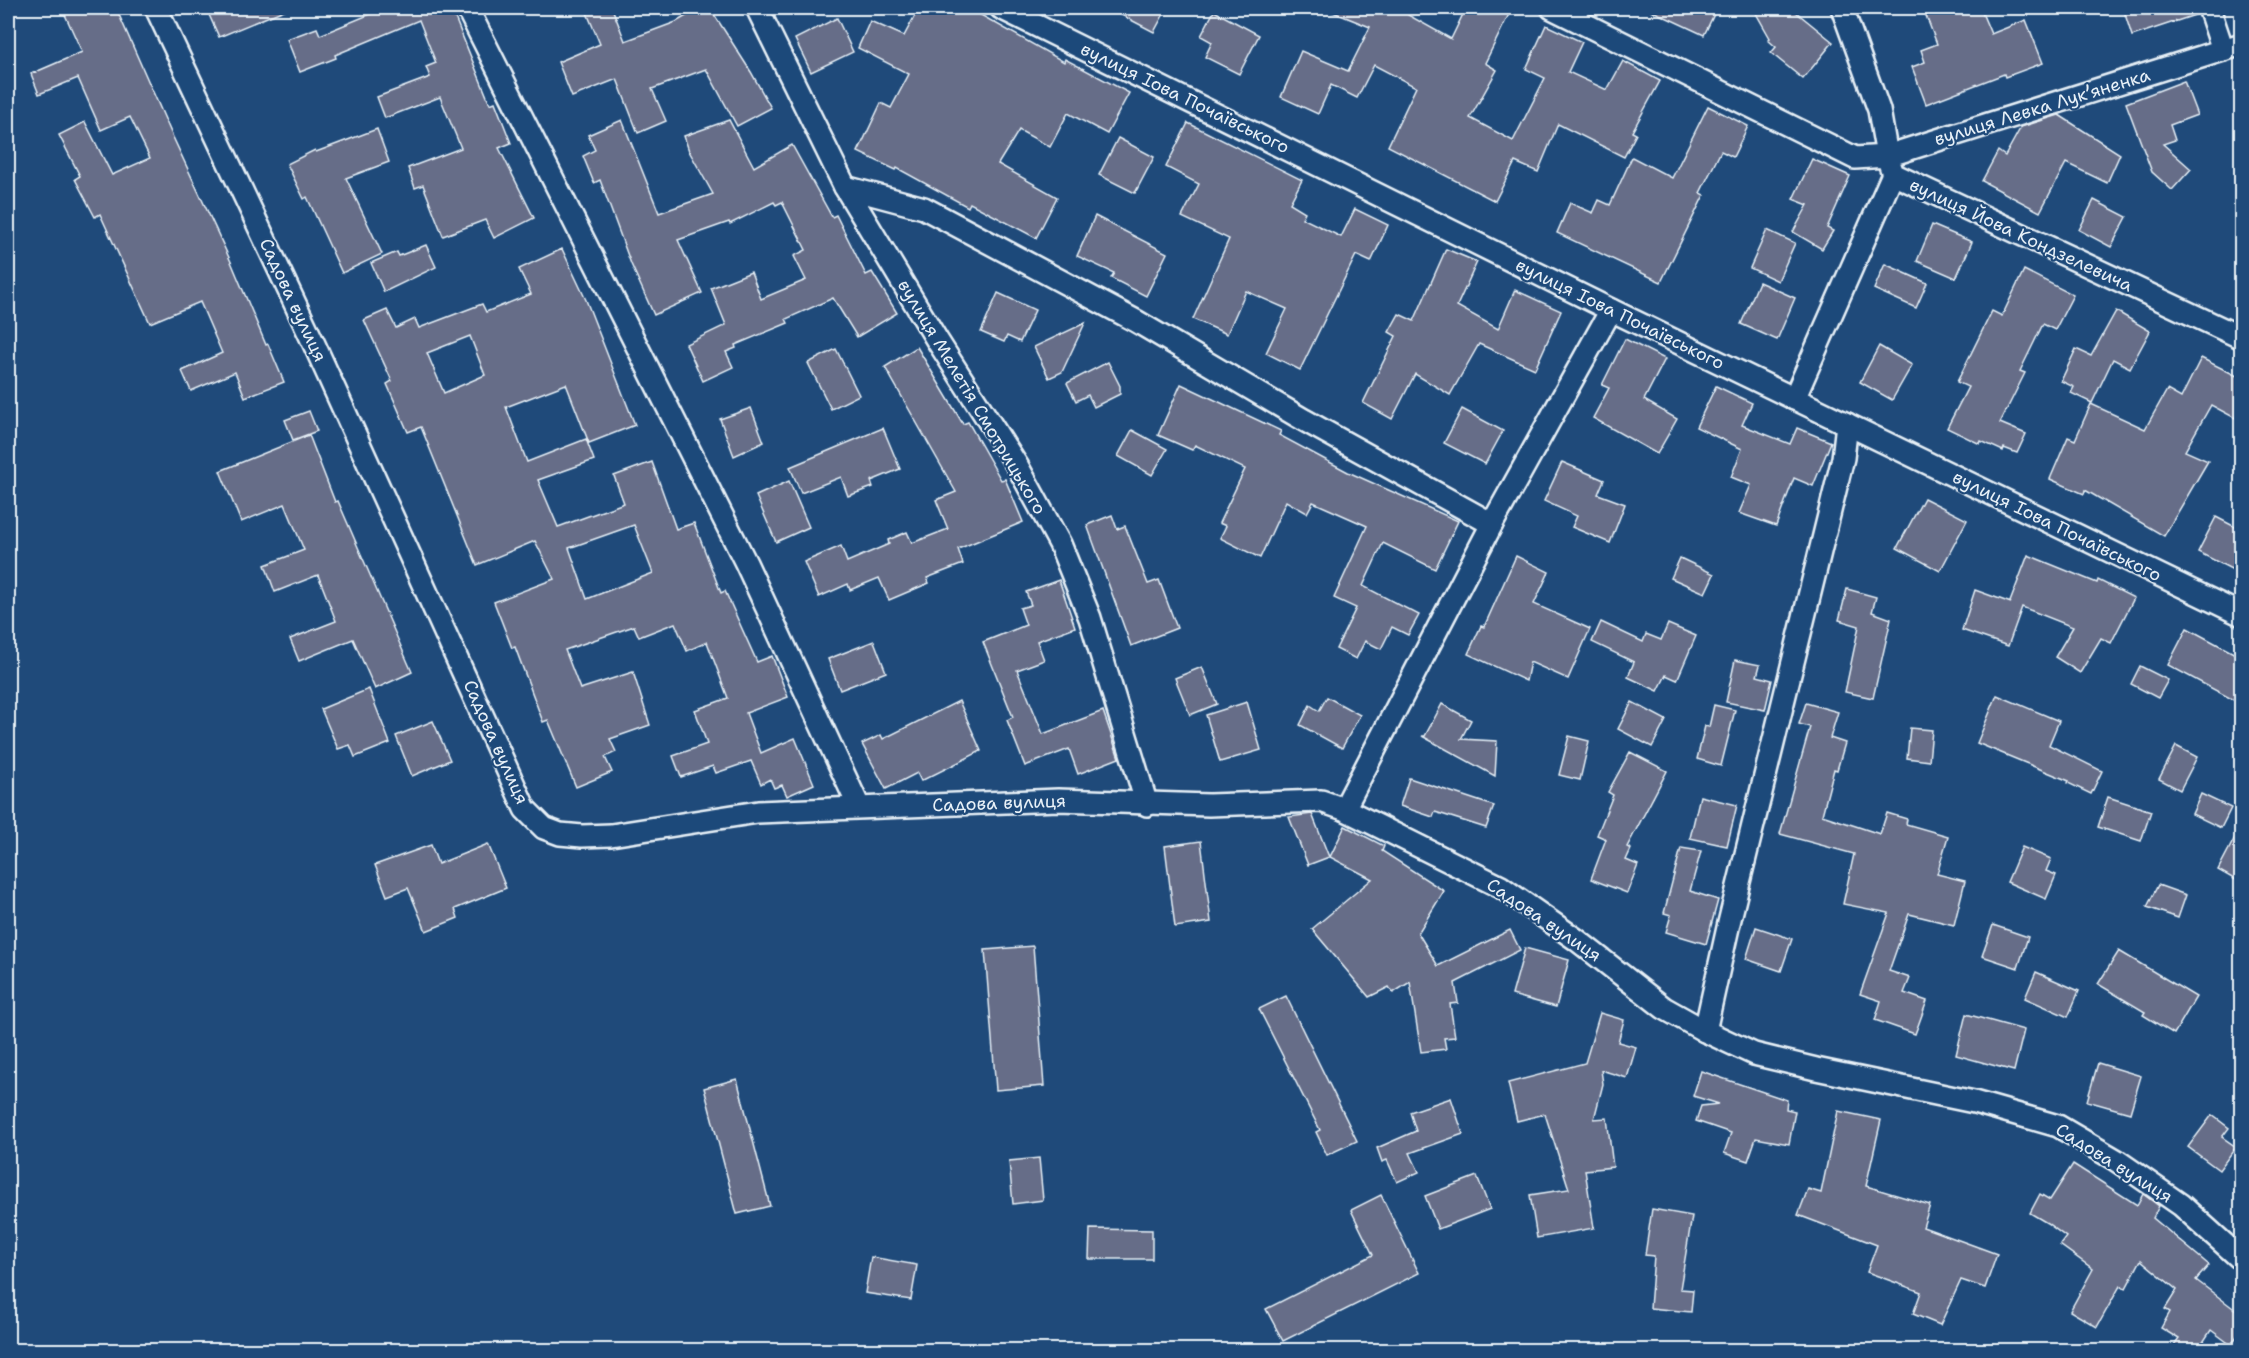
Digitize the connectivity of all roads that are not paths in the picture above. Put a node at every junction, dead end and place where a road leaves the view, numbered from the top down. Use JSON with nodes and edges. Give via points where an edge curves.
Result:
{"nodes":[{"id":1,"x":156,"y":8,"type":"edge"},
{"id":2,"x":467,"y":8,"type":"edge"},
{"id":3,"x":757,"y":8,"type":"edge"},
{"id":4,"x":1001,"y":8,"type":"edge"},
{"id":5,"x":1552,"y":8,"type":"edge"},
{"id":6,"x":1842,"y":8,"type":"edge"},
{"id":7,"x":2209,"y":8,"type":"edge"},
{"id":8,"x":2232,"y":47,"type":"edge"},
{"id":9,"x":1890,"y":165,"type":"junction"},
{"id":10,"x":845,"y":187,"type":"junction"},
{"id":11,"x":1611,"y":310,"type":"junction"},
{"id":12,"x":2241,"y":338,"type":"edge"},
{"id":13,"x":1794,"y":399,"type":"junction"},
{"id":14,"x":1847,"y":424,"type":"junction"},
{"id":15,"x":1492,"y":524,"type":"junction"},
{"id":16,"x":2241,"y":615,"type":"edge"},
{"id":17,"x":1147,"y":805,"type":"junction"},
{"id":18,"x":859,"y":807,"type":"junction"},
{"id":19,"x":1344,"y":809,"type":"junction"},
{"id":20,"x":1705,"y":1031,"type":"junction"},
{"id":21,"x":2241,"y":1260,"type":"edge"}],
"edges":[{"from":1,"to":18,"type":"street","name":"Садова вулиця","via":[[525,809],[544,828],[582,836],[758,812]]},
{"from":2,"to":18,"type":"street","via":[[746,563]]},
{"from":3,"to":10,"type":"street","name":"вулиця Мелетія Смотрицького"},
{"from":4,"to":11,"type":"street","name":"вулиця Іова Почаївського"},
{"from":5,"to":9,"type":"street","name":"вулиця Йова Кондзелевича","via":[[1855,158]]},
{"from":6,"to":9,"type":"street","via":[[1879,110]]},
{"from":7,"to":8,"type":"street"},
{"from":8,"to":9,"type":"street","name":"вулиця Левка Лукʼяненка"},
{"from":9,"to":12,"type":"street","name":"вулиця Йова Кондзелевича"},
{"from":9,"to":13,"type":"street"},
{"from":10,"to":15,"type":"street","via":[[924,208],[1136,321]]},
{"from":10,"to":17,"type":"street","name":"вулиця Мелетія Смотрицького","via":[[1018,467],[1060,544],[1090,618]]},
{"from":11,"to":13,"type":"street","name":"вулиця Іова Почаївського"},
{"from":11,"to":15,"type":"street"},
{"from":13,"to":14,"type":"street","name":"вулиця Іова Почаївського"},
{"from":14,"to":16,"type":"street","name":"вулиця Іова Почаївського"},
{"from":14,"to":20,"type":"street","via":[[1843,458]]},
{"from":15,"to":19,"type":"street"},
{"from":17,"to":18,"type":"street","name":"Садова вулиця","via":[[1058,800]]},
{"from":17,"to":19,"type":"street","name":"Садова вулиця","via":[[1321,801]]},
{"from":19,"to":20,"type":"street","name":"Садова вулиця","via":[[1501,887],[1664,1008]]},
{"from":20,"to":21,"type":"street","name":"Садова вулиця","via":[[1754,1054],[1974,1102],[2058,1126],[2181,1205]]}]}
